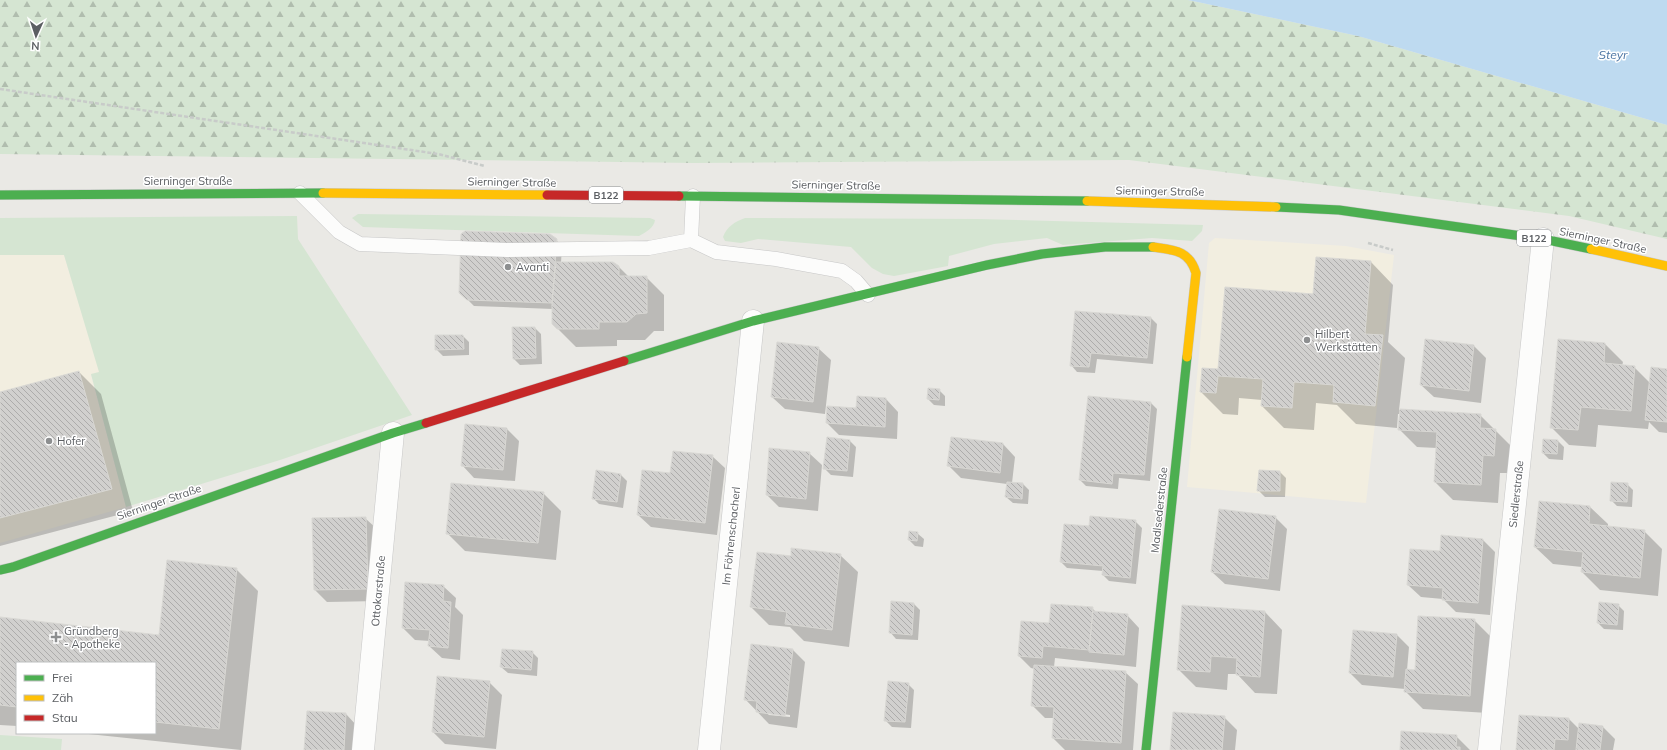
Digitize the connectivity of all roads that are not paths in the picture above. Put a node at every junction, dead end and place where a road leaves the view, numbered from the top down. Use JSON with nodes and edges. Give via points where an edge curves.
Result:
{"nodes":[{"id":1,"x":300,"y":192,"type":"junction"},
{"id":2,"x":0,"y":195,"type":"edge"},
{"id":3,"x":692,"y":196,"type":"junction"},
{"id":4,"x":1543,"y":239,"type":"junction"},
{"id":5,"x":691,"y":240,"type":"junction"},
{"id":6,"x":1667,"y":266,"type":"edge"},
{"id":7,"x":1196,"y":273,"type":"joint"},
{"id":8,"x":868,"y":295,"type":"junction"},
{"id":9,"x":753,"y":321,"type":"junction"},
{"id":10,"x":393,"y":433,"type":"junction"},
{"id":11,"x":0,"y":570,"type":"edge"},
{"id":12,"x":363,"y":750,"type":"edge"},
{"id":13,"x":709,"y":750,"type":"edge"},
{"id":14,"x":1146,"y":750,"type":"edge"},
{"id":15,"x":1489,"y":750,"type":"edge"}],
"edges":[{"from":1,"to":2,"type":"street","name":"Sierninger Straße","number":"B122"},
{"from":1,"to":3,"type":"street","name":"Sierninger Straße","number":"B122"},
{"from":1,"to":5,"type":"lane","via":[[339,232],[360,244],[507,250],[649,248]]},
{"from":3,"to":4,"type":"street","name":"Sierninger Straße","number":"B122","via":[[999,199],[1338,210]]},
{"from":3,"to":5,"type":"lane"},
{"from":4,"to":6,"type":"street","name":"Sierninger Straße","number":"B122"},
{"from":4,"to":15,"type":"street","name":"Siedlerstraße"},
{"from":5,"to":8,"type":"lane","via":[[716,252],[776,259],[842,271],[856,281]]},
{"from":7,"to":8,"type":"street","name":"Sierninger Straße","via":[[1193,263],[1185,254],[1169,249],[1104,247],[1042,254]]},
{"from":7,"to":14,"type":"street","name":"Madlsederstraße"},
{"from":8,"to":9,"type":"street","name":"Sierninger Straße"},
{"from":9,"to":10,"type":"street","name":"Sierninger Straße"},
{"from":9,"to":13,"type":"street","name":"Im Föhrenschacherl"},
{"from":10,"to":11,"type":"street","name":"Sierninger Straße"},
{"from":10,"to":12,"type":"street","name":"Ottokarstraße"}]}
